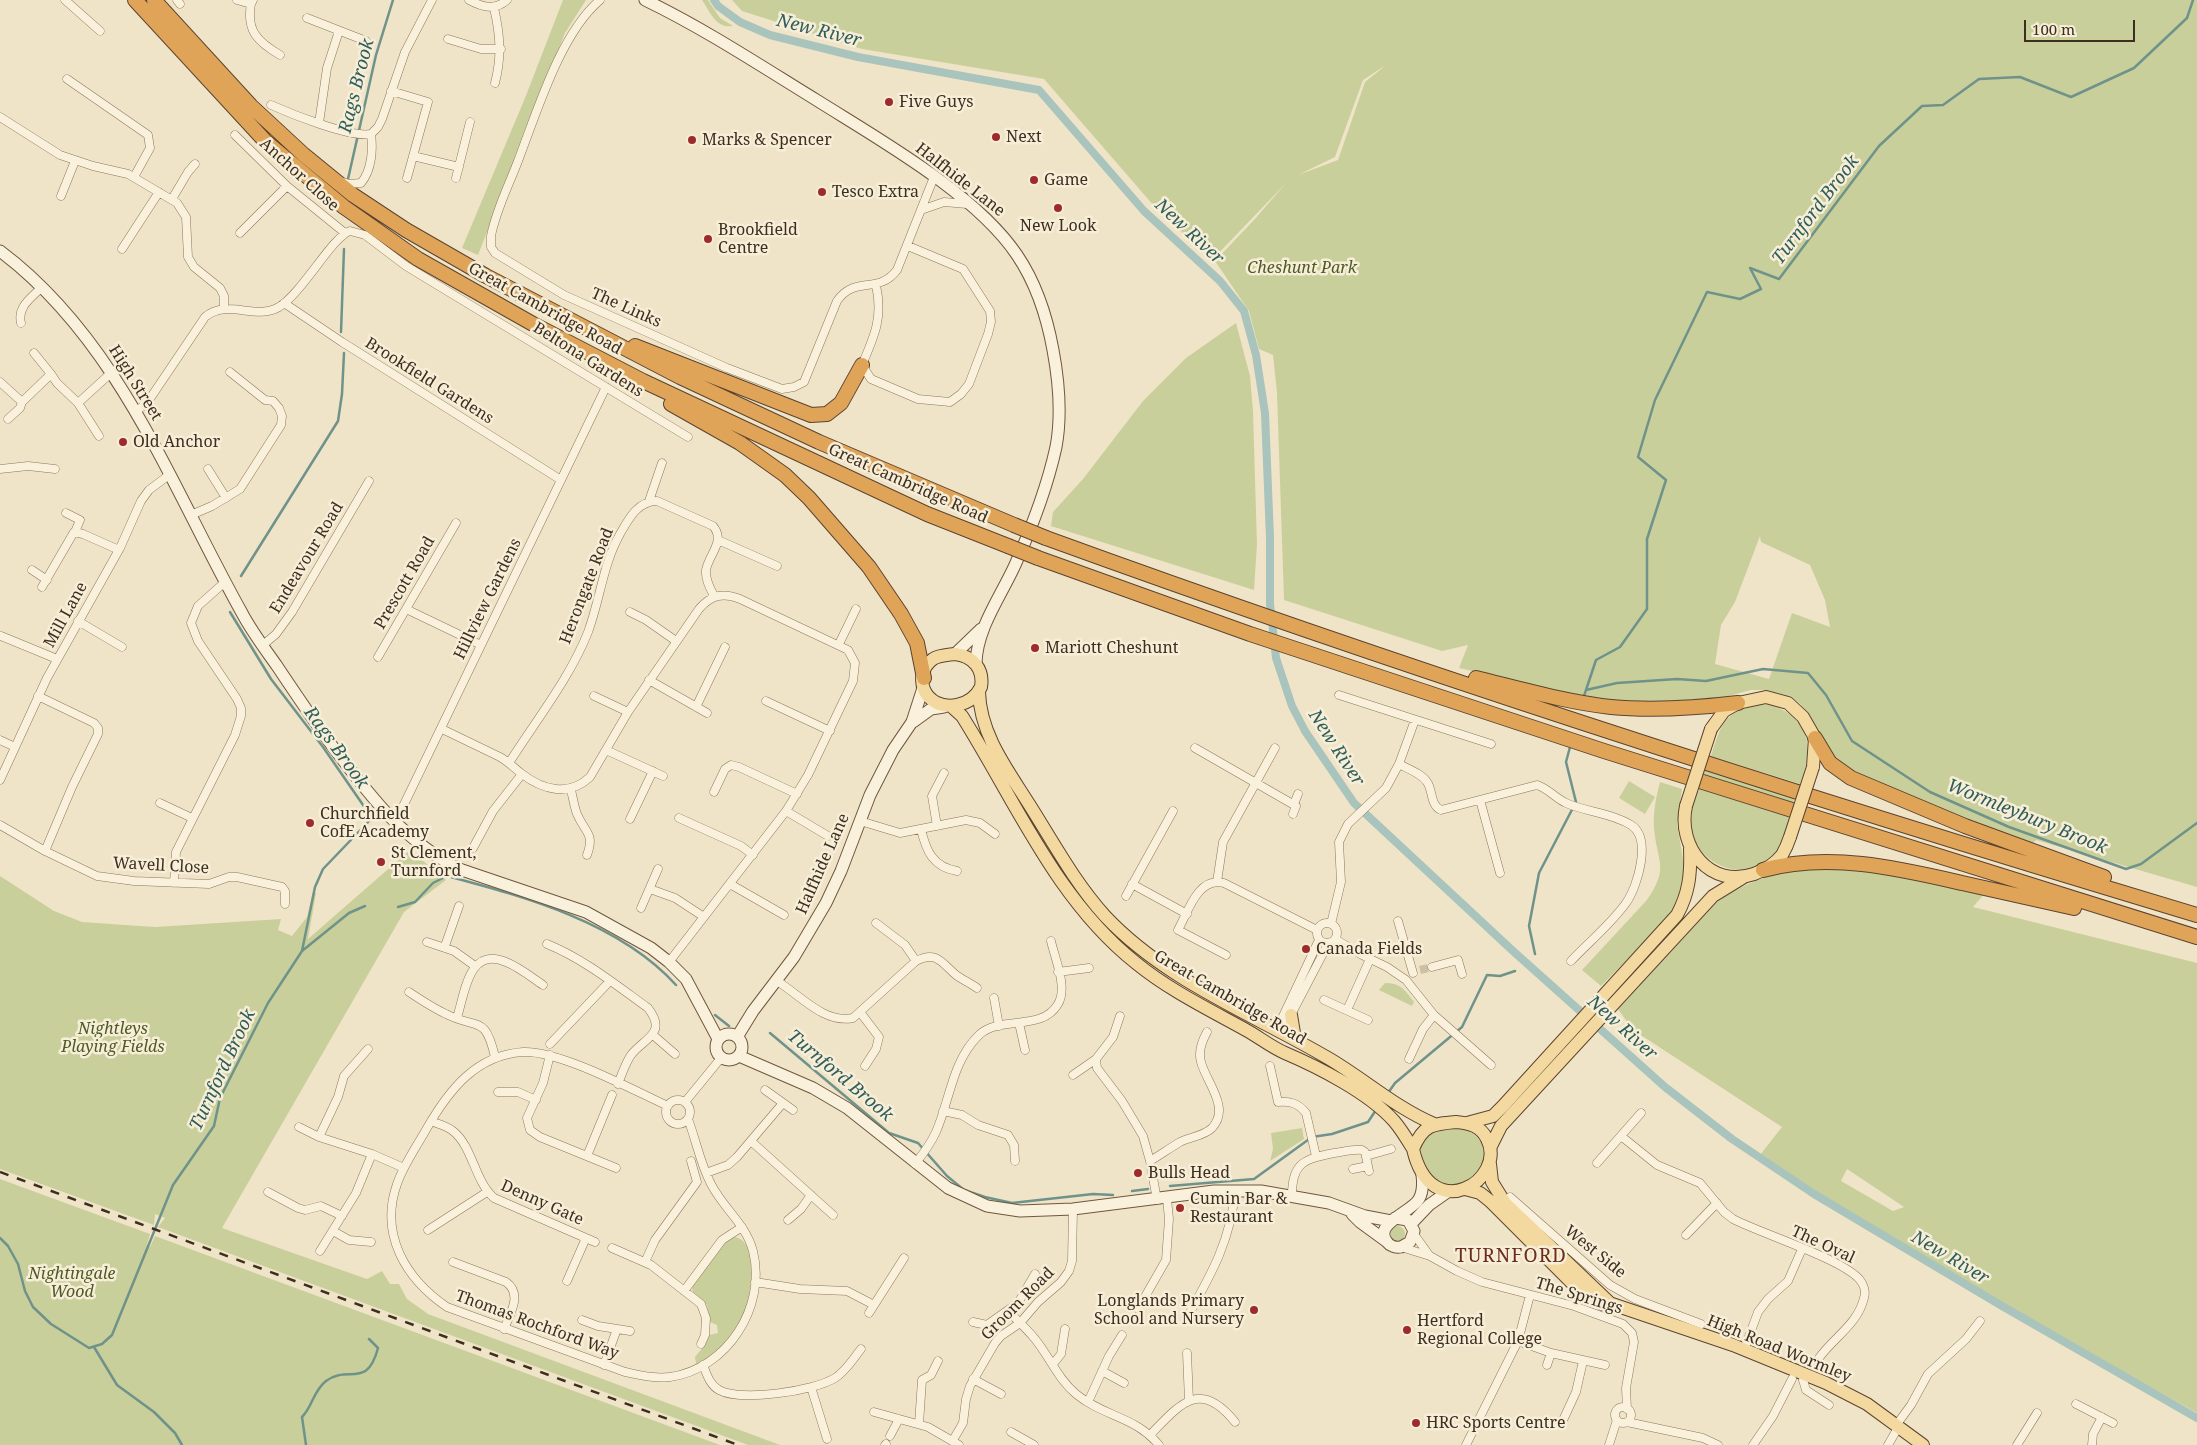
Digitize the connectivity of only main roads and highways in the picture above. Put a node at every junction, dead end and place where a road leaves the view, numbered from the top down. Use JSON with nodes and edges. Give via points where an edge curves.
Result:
{"nodes":[{"id":1,"x":135,"y":0,"type":"edge"},
{"id":2,"x":154,"y":0,"type":"edge"},
{"id":3,"x":645,"y":0,"type":"edge"},
{"id":4,"x":0,"y":251,"type":"edge"},
{"id":5,"x":609,"y":339,"type":"junction"},
{"id":6,"x":862,"y":365,"type":"road end"},
{"id":7,"x":642,"y":381,"type":"junction"},
{"id":8,"x":987,"y":622,"type":"junction"},
{"id":9,"x":955,"y":654,"type":"junction"},
{"id":10,"x":976,"y":663,"type":"junction"},
{"id":11,"x":1431,"y":672,"type":"junction"},
{"id":12,"x":924,"y":683,"type":"junction"},
{"id":13,"x":979,"y":692,"type":"junction"},
{"id":14,"x":1738,"y":703,"type":"junction"},
{"id":15,"x":948,"y":706,"type":"junction"},
{"id":16,"x":912,"y":722,"type":"junction"},
{"id":17,"x":1815,"y":738,"type":"junction"},
{"id":18,"x":1690,"y":849,"type":"junction"},
{"id":19,"x":1763,"y":870,"type":"junction"},
{"id":20,"x":1744,"y":877,"type":"junction"},
{"id":21,"x":2106,"y":910,"type":"junction"},
{"id":22,"x":2195,"y":914,"type":"edge"},
{"id":23,"x":2197,"y":937,"type":"edge"},
{"id":24,"x":1291,"y":1015,"type":"road end"},
{"id":25,"x":1275,"y":1034,"type":"junction"},
{"id":26,"x":737,"y":1037,"type":"junction"},
{"id":27,"x":718,"y":1039,"type":"junction"},
{"id":28,"x":1296,"y":1039,"type":"junction"},
{"id":29,"x":739,"y":1056,"type":"junction"},
{"id":30,"x":1467,"y":1123,"type":"junction"},
{"id":31,"x":1434,"y":1124,"type":"junction"},
{"id":32,"x":1491,"y":1146,"type":"junction"},
{"id":33,"x":1413,"y":1149,"type":"junction"},
{"id":34,"x":1490,"y":1164,"type":"junction"},
{"id":35,"x":1422,"y":1175,"type":"junction"},
{"id":36,"x":1465,"y":1189,"type":"junction"},
{"id":37,"x":1449,"y":1191,"type":"junction"},
{"id":38,"x":1349,"y":1211,"type":"junction"},
{"id":39,"x":1390,"y":1220,"type":"junction"},
{"id":40,"x":1412,"y":1229,"type":"junction"},
{"id":41,"x":1386,"y":1241,"type":"junction"},
{"id":42,"x":1574,"y":1262,"type":"junction"},
{"id":43,"x":1555,"y":1264,"type":"junction"},
{"id":44,"x":1612,"y":1304,"type":"junction"},
{"id":45,"x":1923,"y":1445,"type":"edge"}],
"edges":[{"from":1,"to":7,"type":"highway","name":"Great Cambridge Road","via":[[250,127],[366,223],[476,292]]},
{"from":2,"to":5,"type":"highway","name":"Great Cambridge Road","via":[[251,106],[335,180],[406,230],[486,276]]},
{"from":3,"to":8,"type":"main road","name":"Halfhide Lane","via":[[719,40],[934,177],[998,231],[1030,276],[1050,332],[1057,371],[1060,408],[1056,445],[1042,498]]},
{"from":4,"to":27,"type":"main road","name":"High Street","via":[[78,328],[111,374],[170,475],[244,617],[347,766],[395,823],[443,861],[586,912],[646,945],[686,979]]},
{"from":5,"to":6,"type":"highway","via":[[636,346],[811,415],[827,414],[841,403]]},
{"from":5,"to":11,"type":"highway","name":"Great Cambridge Road","bridge":true,"via":[[680,378],[810,438],[1046,538],[1249,612]]},
{"from":7,"to":12,"type":"highway","via":[[662,399],[740,443],[785,475],[809,498],[869,567],[901,614],[917,643]]},
{"from":7,"to":21,"type":"highway","name":"Great Cambridge Road","bridge":true,"via":[[910,506],[1038,558],[1288,647]]},
{"from":8,"to":9,"type":"main road","name":"Halfhide Lane"},
{"from":8,"to":10,"type":"main road","name":"Halfhide Lane","via":[[977,648]]},
{"from":9,"to":10,"type":"main road","via":[[964,655]]},
{"from":9,"to":12,"type":"main road","via":[[935,658],[926,668]]},
{"from":10,"to":13,"type":"main road","via":[[982,680]]},
{"from":11,"to":14,"type":"highway","via":[[1453,672],[1551,696],[1613,707],[1703,707]]},
{"from":11,"to":22,"type":"highway","name":"Great Cambridge Road","via":[[1773,784]]},
{"from":12,"to":15,"type":"main road","via":[[932,702]]},
{"from":12,"to":16,"type":"main road","name":"Halfhide Lane"},
{"from":13,"to":15,"type":"main road","via":[[968,702]]},
{"from":13,"to":25,"type":"main road","name":"Great Cambridge Road","via":[[985,729],[1073,875],[1105,916],[1164,966]]},
{"from":14,"to":17,"type":"main road","via":[[1766,697],[1788,703],[1803,716]]},
{"from":14,"to":18,"type":"main road","bridge":true,"via":[[1724,711],[1711,729],[1683,818]]},
{"from":15,"to":16,"type":"main road","name":"Halfhide Lane","via":[[931,709]]},
{"from":15,"to":25,"type":"main road","name":"Great Cambridge Road","via":[[965,720],[1034,839],[1060,879],[1101,931],[1155,977]]},
{"from":16,"to":26,"type":"main road","name":"Halfhide Lane","via":[[883,769],[826,903],[804,941]]},
{"from":17,"to":19,"type":"main road","bridge":true,"via":[[1813,766],[1790,837],[1782,855]]},
{"from":17,"to":22,"type":"highway","via":[[1830,763],[1851,778],[2020,848],[2146,891]]},
{"from":18,"to":20,"type":"main road","via":[[1712,871]]},
{"from":18,"to":30,"type":"main road","via":[[1689,883],[1677,915],[1504,1106],[1493,1116]]},
{"from":19,"to":20,"type":"main road"},
{"from":19,"to":21,"type":"highway","via":[[1795,863],[1830,862],[1893,867],[2077,909]]},
{"from":20,"to":32,"type":"main road","via":[[1713,896],[1501,1126]]},
{"from":21,"to":23,"type":"highway"},
{"from":24,"to":28,"type":"main road"},
{"from":25,"to":28,"type":"main road","name":"Great Cambridge Road"},
{"from":25,"to":33,"type":"main road","name":"Great Cambridge Road","via":[[1295,1056],[1374,1103],[1401,1130]]},
{"from":26,"to":27,"type":"main road","via":[[729,1034]]},
{"from":26,"to":29,"type":"main road","via":[[742,1049]]},
{"from":27,"to":29,"type":"main road","via":[[716,1048],[721,1058],[728,1061]]},
{"from":28,"to":31,"type":"main road","name":"Great Cambridge Road"},
{"from":29,"to":38,"type":"main road","via":[[829,1097],[865,1121],[948,1188],[987,1206],[1020,1211],[1073,1209],[1214,1191],[1261,1191],[1329,1203]]},
{"from":30,"to":31,"type":"main road"},
{"from":30,"to":32,"type":"main road","via":[[1482,1131]]},
{"from":31,"to":33,"type":"main road","via":[[1418,1136]]},
{"from":32,"to":34,"type":"main road"},
{"from":33,"to":35,"type":"main road"},
{"from":34,"to":36,"type":"main road","via":[[1477,1182]]},
{"from":34,"to":42,"type":"main road","via":[[1492,1182],[1500,1197]]},
{"from":35,"to":37,"type":"main road","via":[[1437,1188]]},
{"from":35,"to":39,"type":"main road","via":[[1420,1198],[1415,1205]]},
{"from":36,"to":37,"type":"main road"},
{"from":36,"to":43,"type":"main road","name":"High Road Wormley","via":[[1483,1196]]},
{"from":37,"to":40,"type":"main road","via":[[1429,1205]]},
{"from":38,"to":39,"type":"main road"},
{"from":38,"to":41,"type":"main road"},
{"from":39,"to":40,"type":"main road","via":[[1403,1218]]},
{"from":39,"to":41,"type":"main road","via":[[1384,1232]]},
{"from":40,"to":41,"type":"main road","via":[[1410,1242],[1401,1247]]},
{"from":42,"to":43,"type":"main road","via":[[1564,1267]]},
{"from":42,"to":44,"type":"main road"},
{"from":43,"to":44,"type":"main road","name":"High Road Wormley","via":[[1586,1294],[1603,1304]]},
{"from":44,"to":45,"type":"main road","name":"High Road Wormley","via":[[1805,1374],[1867,1404]]}]}
